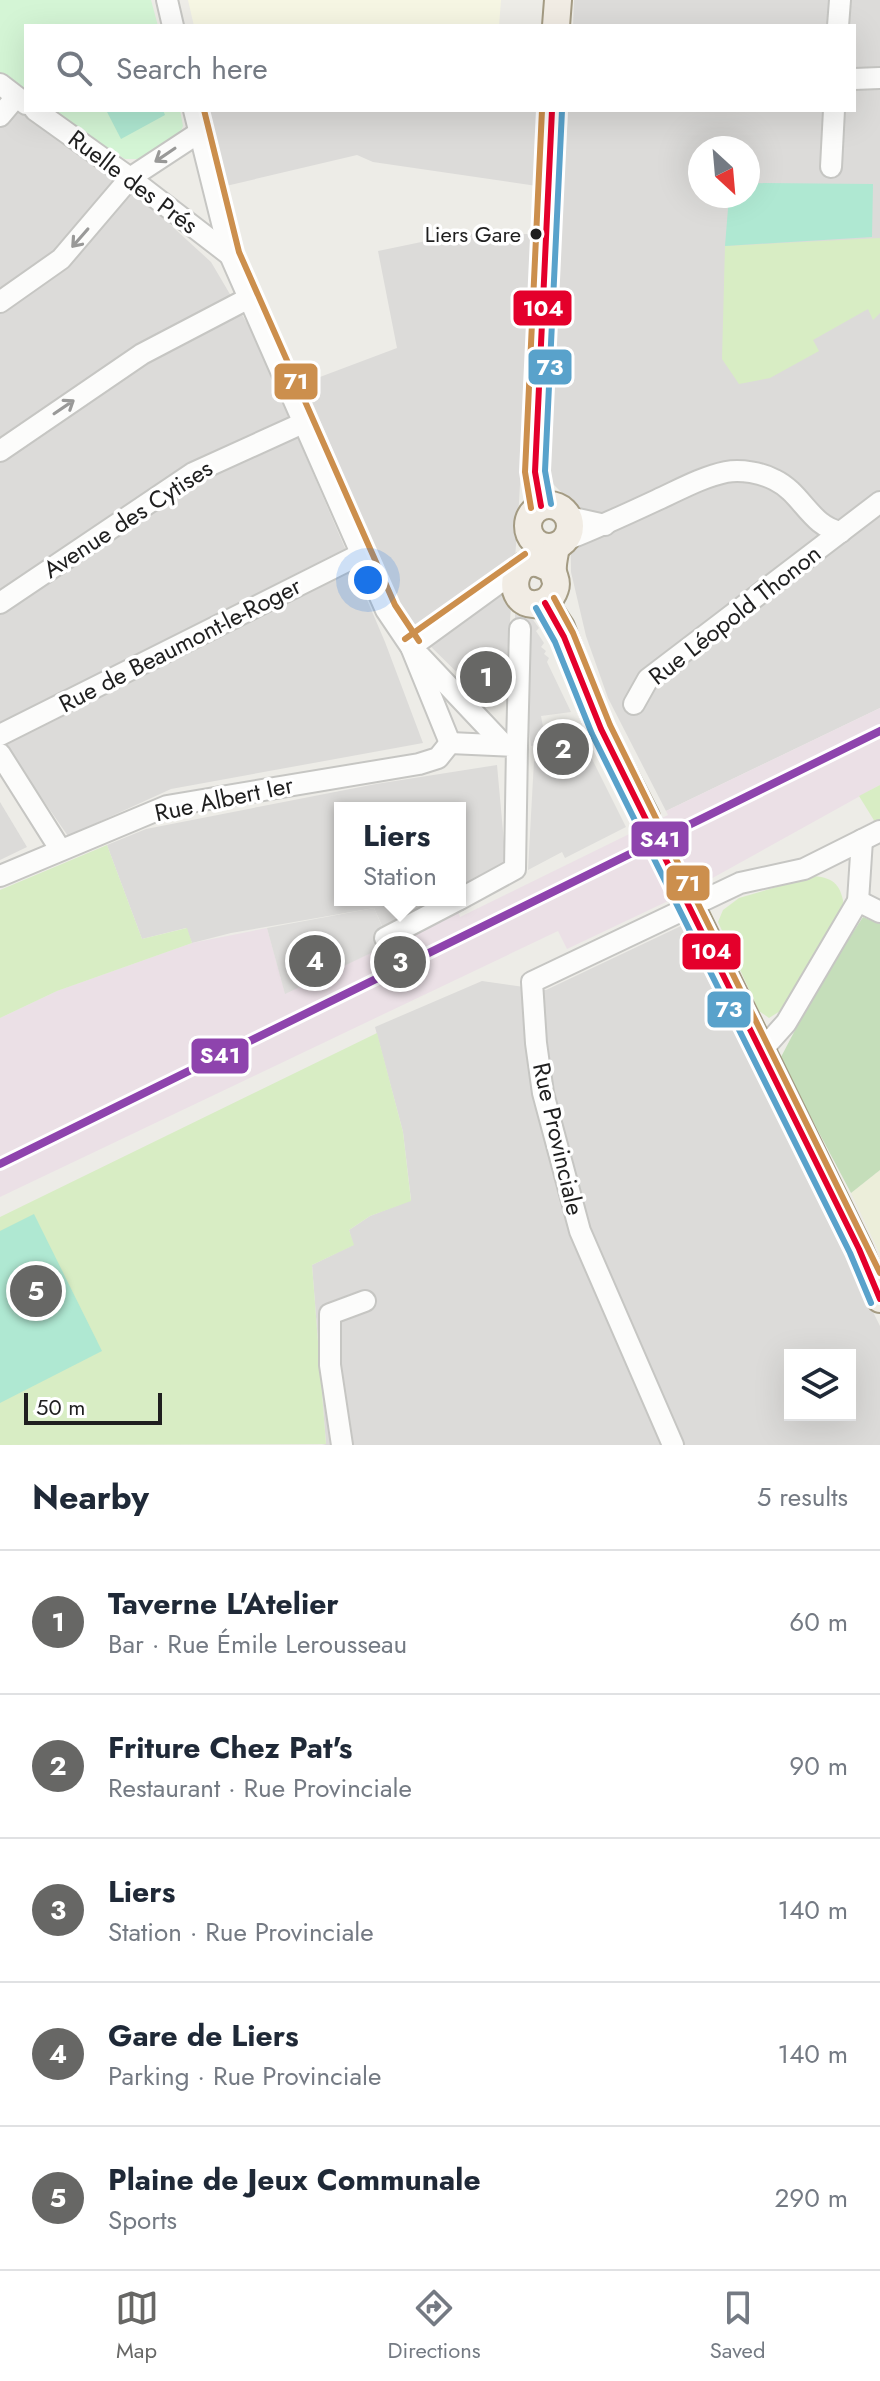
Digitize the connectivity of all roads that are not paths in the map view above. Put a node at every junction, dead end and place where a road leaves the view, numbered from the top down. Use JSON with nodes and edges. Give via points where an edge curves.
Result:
{"nodes":[{"id":1,"x":167,"y":0,"type":"edge"},
{"id":2,"x":558,"y":0,"type":"edge"},
{"id":3,"x":840,"y":0,"type":"edge"},
{"id":4,"x":173,"y":24,"type":"edge"},
{"id":5,"x":556,"y":24,"type":"edge"},
{"id":6,"x":838,"y":24,"type":"edge"},
{"id":7,"x":880,"y":78,"type":"edge"},
{"id":8,"x":856,"y":79,"type":"edge"},
{"id":9,"x":14,"y":95,"type":"edge"},
{"id":10,"x":38,"y":112,"type":"edge"},
{"id":11,"x":195,"y":112,"type":"edge"},
{"id":12,"x":552,"y":112,"type":"edge"},
{"id":13,"x":834,"y":112,"type":"edge"},
{"id":14,"x":0,"y":116,"type":"edge"},
{"id":15,"x":200,"y":132,"type":"junction"},
{"id":16,"x":831,"y":167,"type":"dead end"},
{"id":17,"x":130,"y":178,"type":"junction"},
{"id":18,"x":230,"y":255,"type":"junction"},
{"id":19,"x":249,"y":298,"type":"junction"},
{"id":20,"x":0,"y":302,"type":"edge"},
{"id":21,"x":303,"y":423,"type":"junction"},
{"id":22,"x":0,"y":451,"type":"edge"},
{"id":23,"x":880,"y":502,"type":"edge"},
{"id":24,"x":541,"y":506,"type":"junction"},
{"id":25,"x":841,"y":532,"type":"junction"},
{"id":26,"x":547,"y":549,"type":"junction"},
{"id":27,"x":361,"y":554,"type":"junction"},
{"id":28,"x":486,"y":595,"type":"junction"},
{"id":29,"x":533,"y":601,"type":"junction"},
{"id":30,"x":0,"y":603,"type":"edge"},
{"id":31,"x":520,"y":629,"type":"dead end"},
{"id":32,"x":411,"y":647,"type":"junction"},
{"id":33,"x":634,"y":704,"type":"dead end"},
{"id":34,"x":0,"y":735,"type":"edge"},
{"id":35,"x":450,"y":743,"type":"junction"},
{"id":36,"x":511,"y":746,"type":"junction"},
{"id":37,"x":0,"y":754,"type":"edge"},
{"id":38,"x":646,"y":817,"type":"tunnel mouth"},
{"id":39,"x":871,"y":835,"type":"edge"},
{"id":40,"x":60,"y":849,"type":"junction"},
{"id":41,"x":0,"y":876,"type":"edge"},
{"id":42,"x":466,"y":896,"type":"edge"},
{"id":43,"x":858,"y":901,"type":"junction"},
{"id":44,"x":447,"y":906,"type":"edge"},
{"id":45,"x":880,"y":912,"type":"edge"},
{"id":46,"x":697,"y":918,"type":"tunnel mouth"},
{"id":47,"x":385,"y":938,"type":"dead end"},
{"id":48,"x":761,"y":1051,"type":"junction"},
{"id":49,"x":880,"y":1299,"type":"edge"},
{"id":50,"x":365,"y":1301,"type":"dead end"},
{"id":51,"x":342,"y":1445,"type":"edge"},
{"id":52,"x":673,"y":1445,"type":"edge"}],
"edges":[{"from":1,"to":4,"type":"street"},
{"from":2,"to":5,"type":"main road"},
{"from":3,"to":6,"type":"street"},
{"from":7,"to":8,"type":"street"},
{"from":9,"to":14,"type":"street"},
{"from":10,"to":17,"type":"street","name":"Ruelle des Prés"},
{"from":11,"to":15,"type":"street"},
{"from":12,"to":24,"type":"main road","via":[[535,472]]},
{"from":13,"to":16,"type":"street"},
{"from":15,"to":17,"type":"street","one_way":true},
{"from":15,"to":18,"type":"street"},
{"from":17,"to":18,"type":"street","name":"Ruelle des Prés"},
{"from":17,"to":20,"type":"street","one_way":true,"via":[[61,259]]},
{"from":18,"to":19,"type":"street"},
{"from":19,"to":21,"type":"street"},
{"from":22,"to":19,"type":"street","one_way":true,"via":[[142,354]]},
{"from":21,"to":27,"type":"street"},
{"from":21,"to":30,"type":"street","name":"Avenue des Cytises","via":[[193,473]]},
{"from":23,"to":25,"type":"street","name":"Rue Léopold Thonon"},
{"from":24,"to":26,"type":"main road","via":[[528,522],[529,532]]},
{"from":24,"to":26,"type":"main road","via":[[562,509]]},
{"from":25,"to":26,"type":"street","name":"Rue Léopold Thonon","via":[[827,530],[772,478],[727,472]]},
{"from":25,"to":33,"type":"street","name":"Rue Léopold Thonon","via":[[648,679]]},
{"from":26,"to":28,"type":"street","name":"Rue Léopold Thonon"},
{"from":26,"to":29,"type":"main road","via":[[557,582],[554,594]]},
{"from":26,"to":29,"type":"main road","via":[[515,577],[514,589]]},
{"from":27,"to":32,"type":"street","via":[[386,610]]},
{"from":27,"to":34,"type":"street","name":"Rue de Beaumont-le-Roger"},
{"from":28,"to":29,"type":"street"},
{"from":28,"to":32,"type":"street"},
{"from":29,"to":38,"type":"main road","via":[[561,627],[597,722]]},
{"from":31,"to":36,"type":"street"},
{"from":32,"to":35,"type":"street"},
{"from":32,"to":36,"type":"street"},
{"from":35,"to":36,"type":"street"},
{"from":35,"to":40,"type":"street","name":"Rue Albert Ier","via":[[438,758],[419,764],[167,806]]},
{"from":36,"to":42,"type":"street","via":[[515,869]]},
{"from":37,"to":40,"type":"street"},
{"from":39,"to":43,"type":"street","name":"Rue Provinciale"},
{"from":39,"to":52,"type":"street","name":"Rue Provinciale","via":[[804,869],[740,883],[532,982],[543,1093],[580,1231]]},
{"from":40,"to":41,"type":"street","name":"Rue Albert Ier"},
{"from":43,"to":45,"type":"street"},
{"from":43,"to":48,"type":"street","name":"Rue Provinciale","via":[[786,1023]]},
{"from":44,"to":47,"type":"street"},
{"from":46,"to":48,"type":"main road"},
{"from":48,"to":49,"type":"main road"},
{"from":50,"to":51,"type":"street","via":[[330,1314],[330,1365]]}]}
